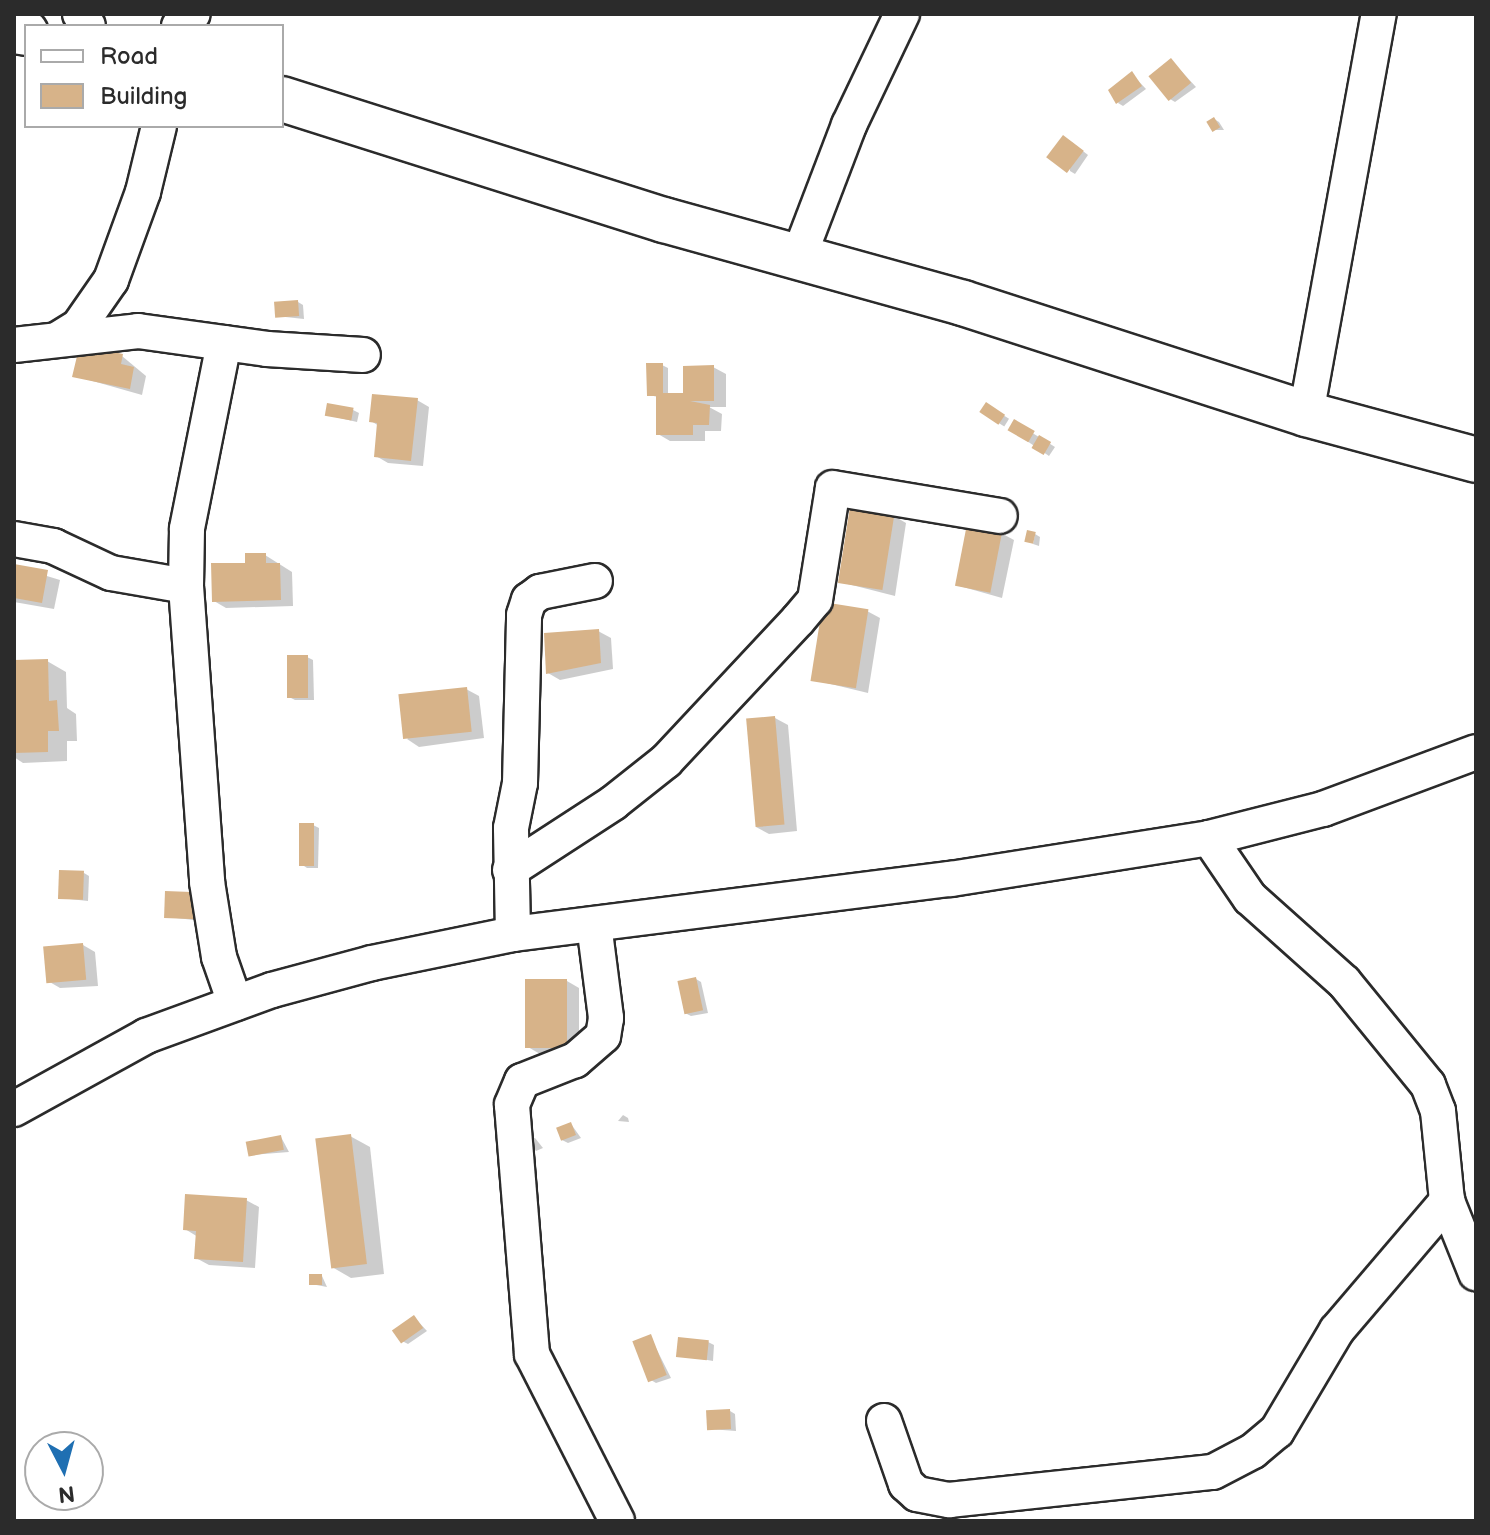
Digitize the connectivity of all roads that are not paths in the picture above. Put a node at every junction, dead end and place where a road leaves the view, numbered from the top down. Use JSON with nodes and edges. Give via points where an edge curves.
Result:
{"nodes":[{"id":1,"x":902,"y":14,"type":"edge"},
{"id":2,"x":1379,"y":14,"type":"edge"},
{"id":3,"x":284,"y":100,"type":"edge"},
{"id":4,"x":158,"y":128,"type":"edge"},
{"id":5,"x":799,"y":256,"type":"junction"},
{"id":6,"x":60,"y":338,"type":"junction"},
{"id":7,"x":224,"y":343,"type":"junction"},
{"id":8,"x":14,"y":345,"type":"edge"},
{"id":9,"x":363,"y":355,"type":"dead end"},
{"id":10,"x":1306,"y":414,"type":"junction"},
{"id":11,"x":1476,"y":460,"type":"edge"},
{"id":12,"x":1000,"y":516,"type":"dead end"},
{"id":13,"x":14,"y":539,"type":"edge"},
{"id":14,"x":595,"y":581,"type":"dead end"},
{"id":15,"x":186,"y":586,"type":"junction"},
{"id":16,"x":1476,"y":752,"type":"edge"},
{"id":17,"x":1209,"y":838,"type":"junction"},
{"id":18,"x":510,"y":870,"type":"junction"},
{"id":19,"x":594,"y":924,"type":"junction"},
{"id":20,"x":513,"y":934,"type":"junction"},
{"id":21,"x":235,"y":1003,"type":"junction"},
{"id":22,"x":14,"y":1109,"type":"edge"},
{"id":23,"x":1447,"y":1201,"type":"junction"},
{"id":24,"x":1476,"y":1273,"type":"edge"},
{"id":25,"x":884,"y":1421,"type":"dead end"},
{"id":26,"x":617,"y":1521,"type":"edge"}],
"edges":[{"from":1,"to":5,"type":"street","via":[[849,125]]},
{"from":2,"to":10,"type":"street"},
{"from":3,"to":5,"type":"street","via":[[664,220]]},
{"from":4,"to":6,"type":"street","via":[[139,204],[111,280],[79,326]]},
{"from":5,"to":10,"type":"street"},
{"from":6,"to":7,"type":"street","via":[[138,331]]},
{"from":6,"to":8,"type":"street"},
{"from":7,"to":9,"type":"street"},
{"from":7,"to":15,"type":"street","via":[[187,529]]},
{"from":10,"to":11,"type":"street"},
{"from":12,"to":18,"type":"street","via":[[833,488],[815,600],[666,761],[613,803]]},
{"from":13,"to":15,"type":"street","via":[[53,546],[111,573]]},
{"from":14,"to":18,"type":"street","via":[[540,592],[529,600],[524,615],[520,783]]},
{"from":15,"to":21,"type":"street","via":[[207,882],[216,945]]},
{"from":16,"to":17,"type":"street","via":[[1323,809]]},
{"from":17,"to":19,"type":"street","via":[[951,879]]},
{"from":17,"to":23,"type":"street","via":[[1250,898],[1344,982],[1416,1067],[1438,1111]]},
{"from":18,"to":20,"type":"street"},
{"from":19,"to":20,"type":"street"},
{"from":19,"to":26,"type":"street","via":[[606,1018],[603,1036],[575,1060],[522,1081],[512,1105],[532,1354]]},
{"from":20,"to":21,"type":"street","via":[[372,963]]},
{"from":21,"to":22,"type":"street","via":[[146,1036]]},
{"from":23,"to":24,"type":"street"},
{"from":23,"to":25,"type":"street","via":[[1337,1330],[1277,1431],[1213,1472],[949,1500],[917,1494],[906,1484]]}]}
